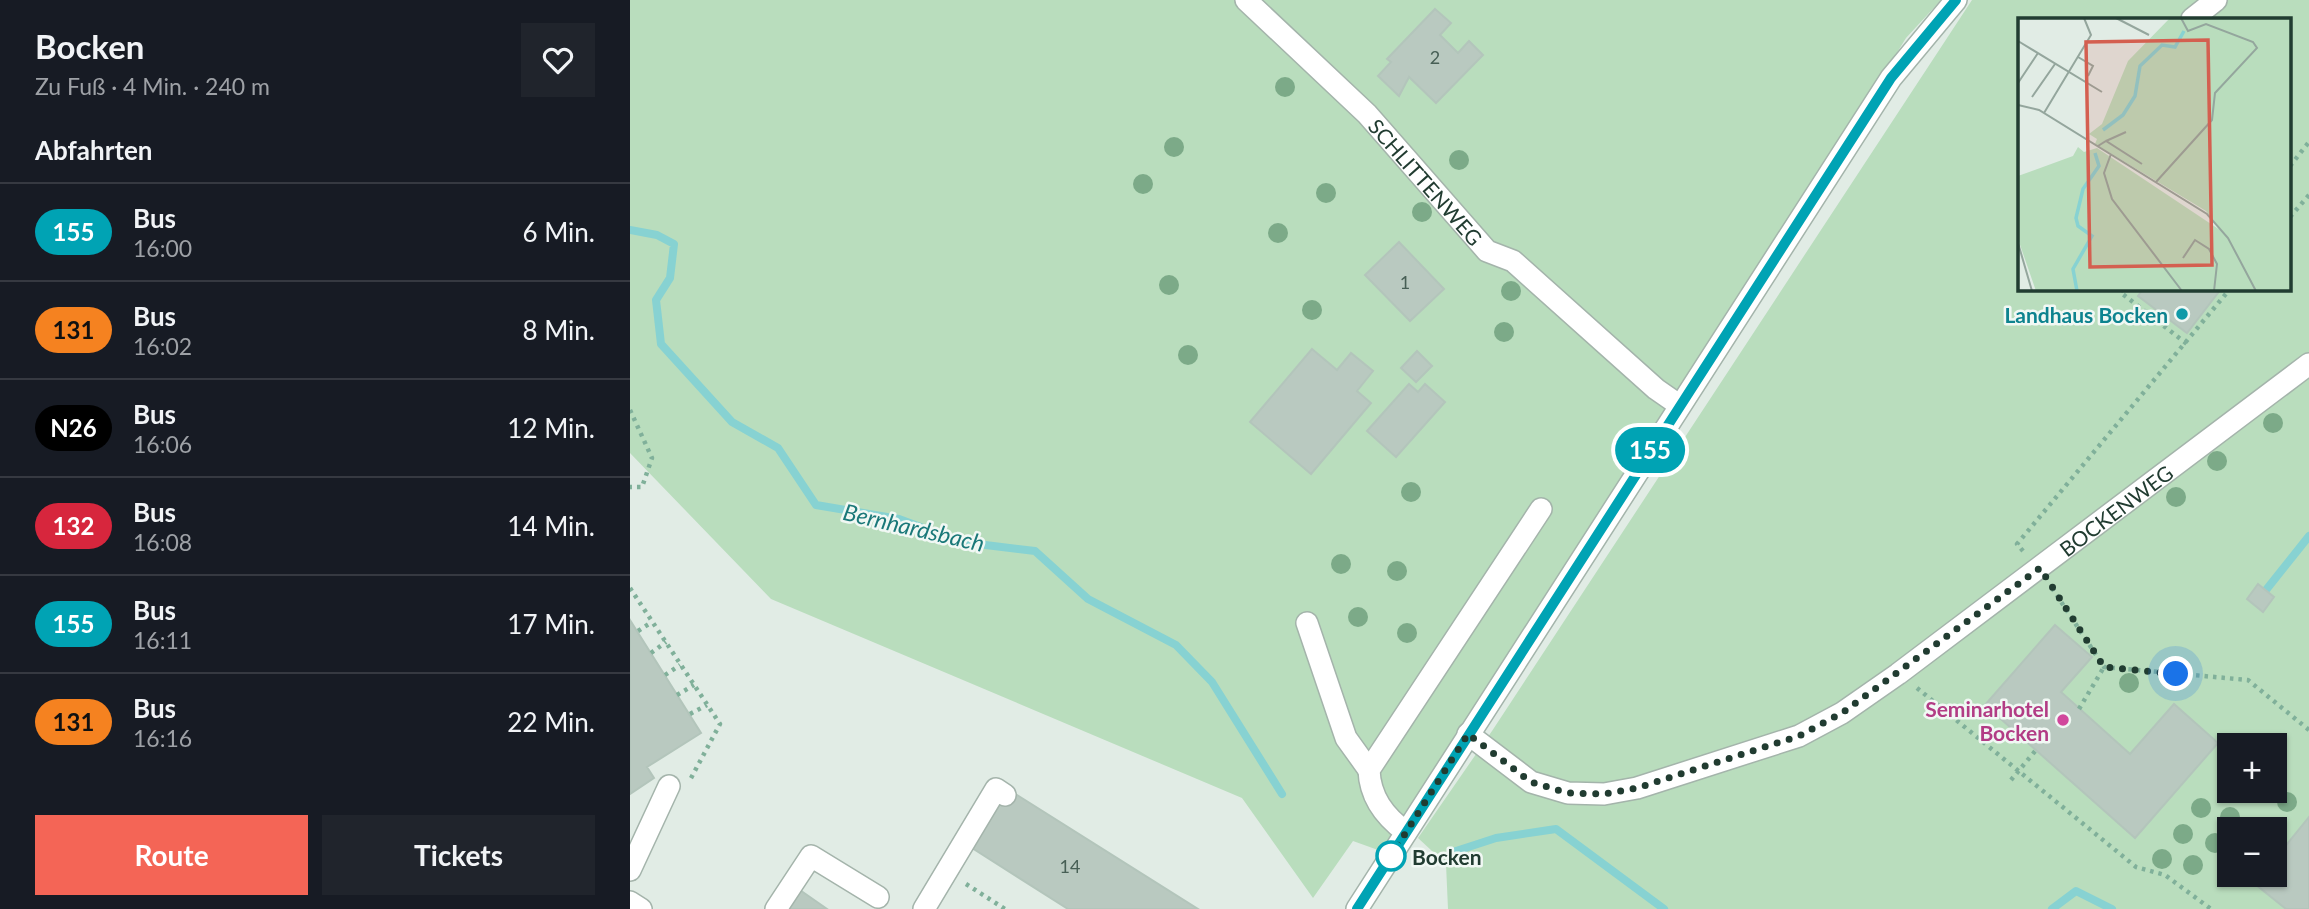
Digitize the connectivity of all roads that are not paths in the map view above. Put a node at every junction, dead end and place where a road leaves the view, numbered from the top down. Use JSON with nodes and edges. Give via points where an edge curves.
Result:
{"nodes":[{"id":1,"x":1246,"y":0,"type":"edge"},
{"id":2,"x":1956,"y":0,"type":"edge"},
{"id":3,"x":2216,"y":0,"type":"edge"},
{"id":4,"x":2193,"y":18,"type":"edge"},
{"id":5,"x":2309,"y":364,"type":"edge"},
{"id":6,"x":1679,"y":405,"type":"junction"},
{"id":7,"x":1541,"y":509,"type":"dead end"},
{"id":8,"x":1307,"y":623,"type":"dead end"},
{"id":9,"x":1468,"y":734,"type":"junction"},
{"id":10,"x":1369,"y":770,"type":"junction"},
{"id":11,"x":669,"y":786,"type":"road end"},
{"id":12,"x":1000,"y":792,"type":"dead end"},
{"id":13,"x":1406,"y":832,"type":"junction"},
{"id":14,"x":630,"y":870,"type":"edge"},
{"id":15,"x":878,"y":897,"type":"dead end"},
{"id":16,"x":630,"y":902,"type":"edge"},
{"id":17,"x":641,"y":909,"type":"edge"},
{"id":18,"x":776,"y":909,"type":"edge"},
{"id":19,"x":924,"y":909,"type":"edge"},
{"id":20,"x":1357,"y":909,"type":"edge"}],
"edges":[{"from":1,"to":6,"type":"street","name":"SCHLITTENWEG","via":[[1367,114],[1487,251],[1513,261]]},
{"from":2,"to":6,"type":"street","via":[[1891,78]]},
{"from":3,"to":4,"type":"street"},
{"from":5,"to":9,"type":"street","name":"BOCKENWEG","via":[[1898,674],[1799,736],[1637,788],[1604,794],[1568,793],[1531,782]]},
{"from":6,"to":9,"type":"street"},
{"from":7,"to":10,"type":"street"},
{"from":8,"to":10,"type":"street","via":[[1346,737]]},
{"from":9,"to":13,"type":"street"},
{"from":10,"to":13,"type":"street","via":[[1370,788],[1388,819]]},
{"from":11,"to":14,"type":"street"},
{"from":12,"to":19,"type":"street"},
{"from":13,"to":20,"type":"street"},
{"from":15,"to":18,"type":"street","via":[[811,856]]},
{"from":16,"to":17,"type":"street"}]}
